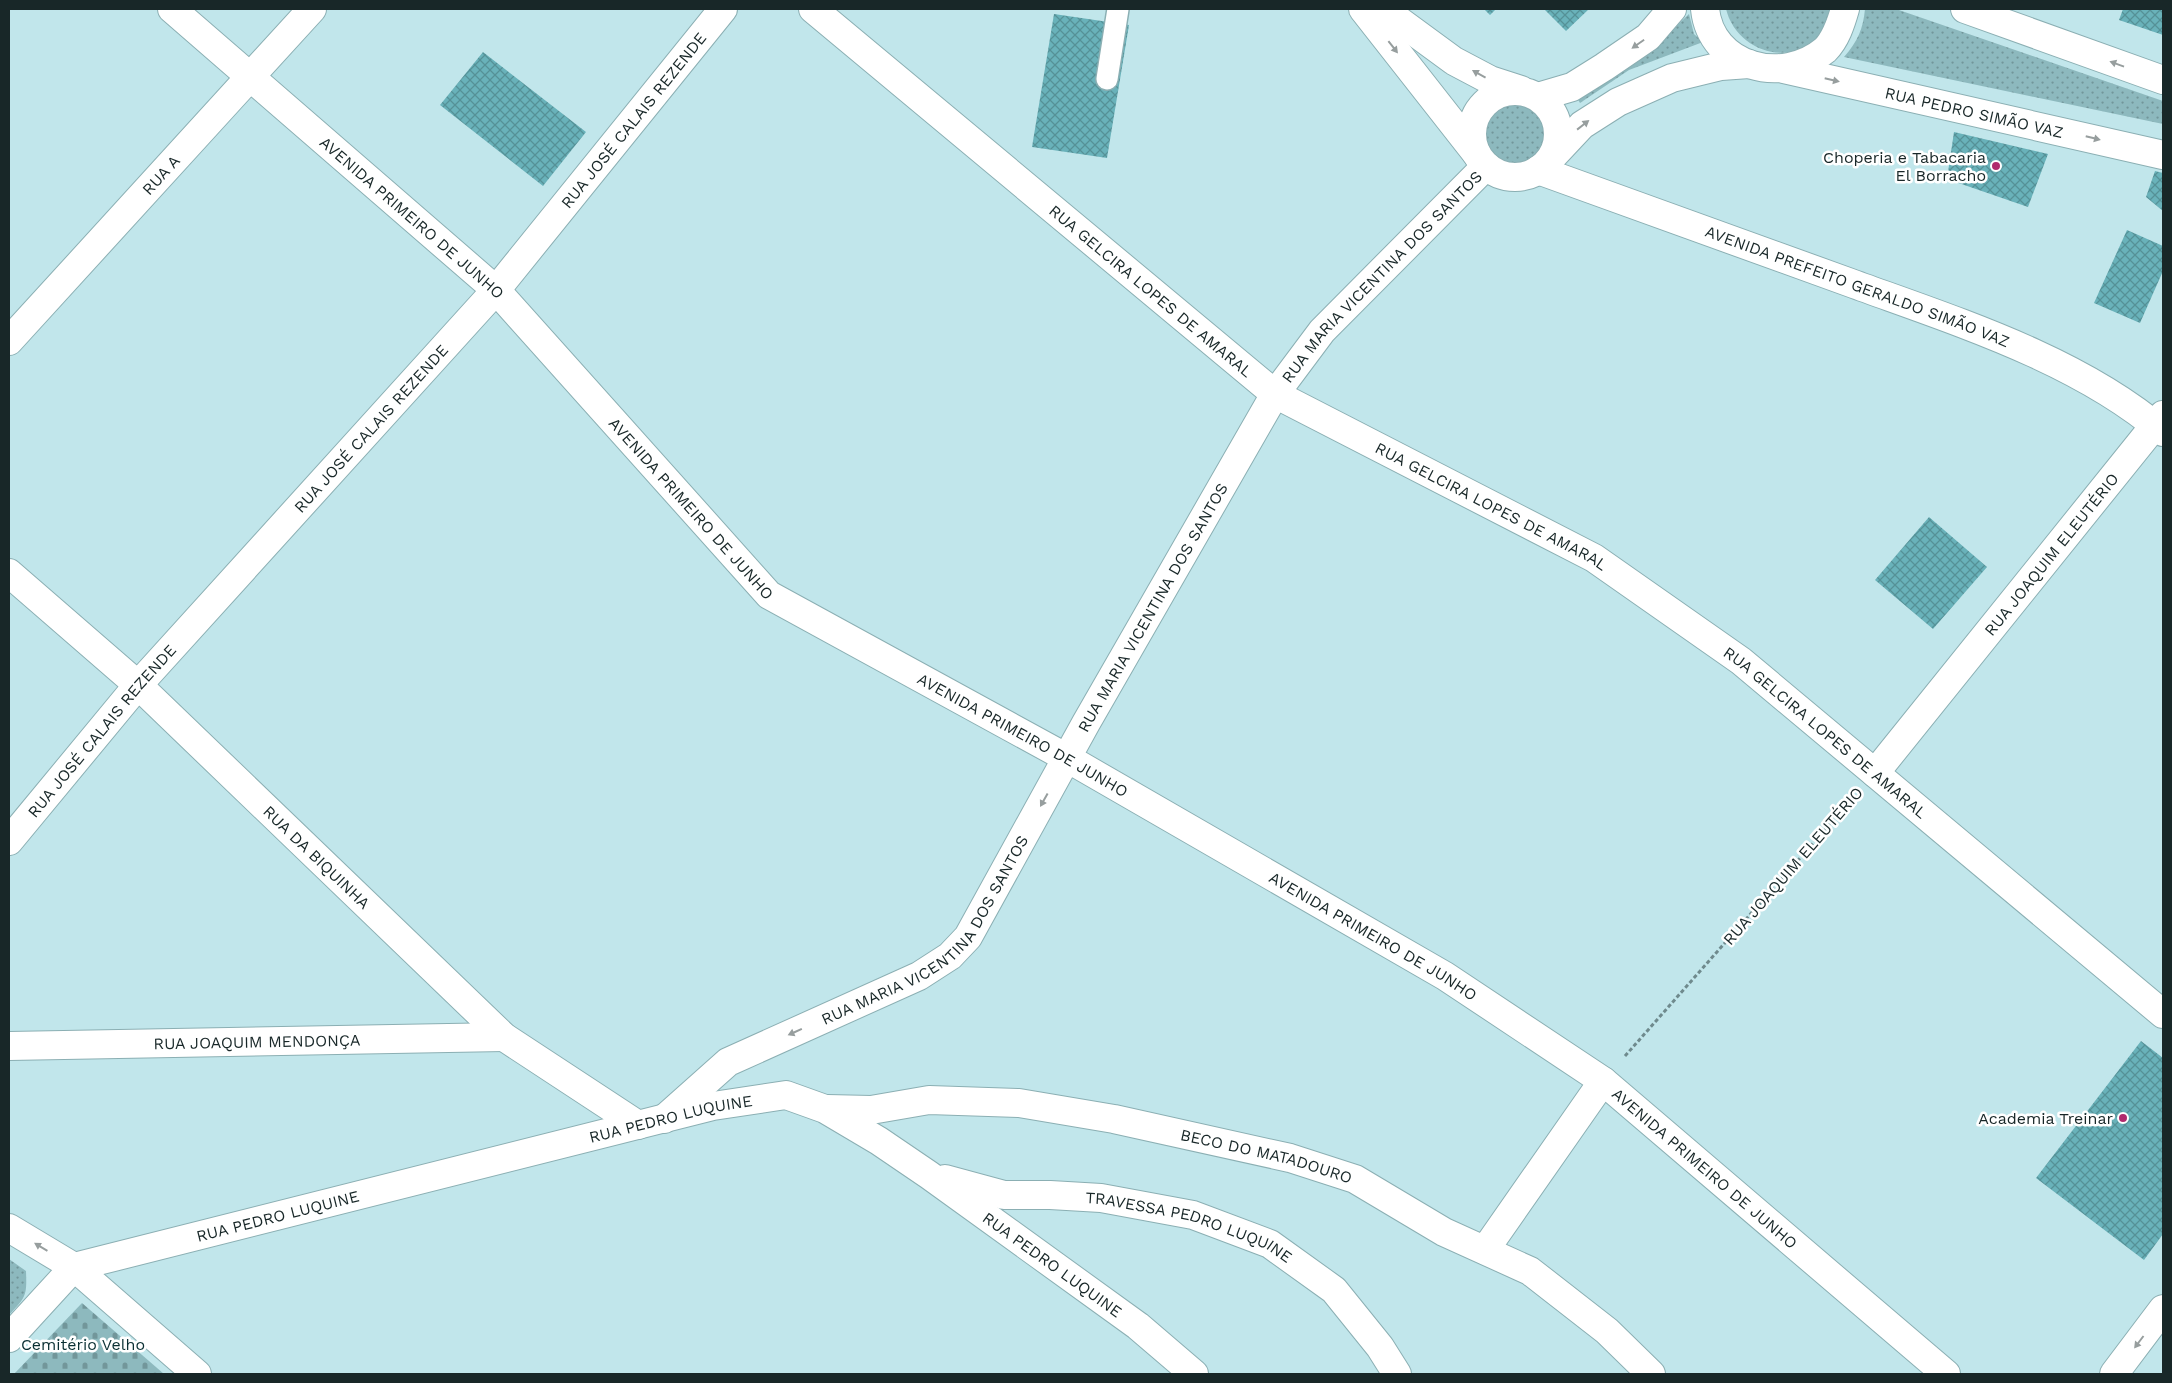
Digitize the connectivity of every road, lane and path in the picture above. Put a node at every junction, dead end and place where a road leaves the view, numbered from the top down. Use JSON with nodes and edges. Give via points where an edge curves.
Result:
{"nodes":[{"id":1,"x":172,"y":9,"type":"edge"},
{"id":2,"x":312,"y":9,"type":"edge"},
{"id":3,"x":723,"y":9,"type":"edge"},
{"id":4,"x":813,"y":9,"type":"edge"},
{"id":5,"x":1118,"y":9,"type":"edge"},
{"id":6,"x":1363,"y":9,"type":"edge"},
{"id":7,"x":1383,"y":9,"type":"edge"},
{"id":8,"x":1672,"y":9,"type":"edge"},
{"id":9,"x":1705,"y":9,"type":"edge"},
{"id":10,"x":1846,"y":9,"type":"edge"},
{"id":11,"x":1965,"y":9,"type":"edge"},
{"id":12,"x":1748,"y":64,"type":"junction"},
{"id":13,"x":1784,"y":69,"type":"junction"},
{"id":14,"x":252,"y":76,"type":"junction"},
{"id":15,"x":1107,"y":78,"type":"dead end"},
{"id":16,"x":2163,"y":80,"type":"edge"},
{"id":17,"x":1531,"y":94,"type":"junction"},
{"id":18,"x":2163,"y":155,"type":"edge"},
{"id":19,"x":1481,"y":160,"type":"junction"},
{"id":20,"x":1544,"y":165,"type":"junction"},
{"id":21,"x":496,"y":290,"type":"junction"},
{"id":22,"x":9,"y":341,"type":"edge"},
{"id":23,"x":1274,"y":394,"type":"junction"},
{"id":24,"x":2161,"y":424,"type":"edge"},
{"id":25,"x":9,"y":573,"type":"edge"},
{"id":26,"x":138,"y":685,"type":"junction"},
{"id":27,"x":1067,"y":758,"type":"junction"},
{"id":28,"x":1875,"y":773,"type":"junction"},
{"id":29,"x":9,"y":841,"type":"edge"},
{"id":30,"x":2163,"y":1014,"type":"edge"},
{"id":31,"x":504,"y":1037,"type":"junction"},
{"id":32,"x":9,"y":1046,"type":"edge"},
{"id":33,"x":1604,"y":1081,"type":"junction"},
{"id":34,"x":825,"y":1110,"type":"junction"},
{"id":35,"x":664,"y":1118,"type":"junction"},
{"id":36,"x":638,"y":1125,"type":"junction"},
{"id":37,"x":929,"y":1175,"type":"junction"},
{"id":38,"x":9,"y":1228,"type":"edge"},
{"id":39,"x":1485,"y":1250,"type":"junction"},
{"id":40,"x":74,"y":1267,"type":"junction"},
{"id":41,"x":2163,"y":1309,"type":"edge"},
{"id":42,"x":9,"y":1338,"type":"edge"},
{"id":43,"x":197,"y":1374,"type":"edge"},
{"id":44,"x":1194,"y":1374,"type":"edge"},
{"id":45,"x":1397,"y":1374,"type":"edge"},
{"id":46,"x":1651,"y":1374,"type":"edge"},
{"id":47,"x":1946,"y":1374,"type":"edge"},
{"id":48,"x":2114,"y":1374,"type":"edge"}],
"edges":[{"from":1,"to":14,"type":"street","name":"AVENIDA PRIMEIRO DE JUNHO"},
{"from":2,"to":14,"type":"street","name":"RUA A"},
{"from":3,"to":21,"type":"street","name":"RUA JOSÉ CALAIS REZENDE"},
{"from":4,"to":23,"type":"street","name":"RUA GELCIRA LOPES DE AMARAL"},
{"from":5,"to":15,"type":"lane"},
{"from":6,"to":19,"type":"street","one_way":true},
{"from":17,"to":7,"type":"street","one_way":true,"via":[[1490,80],[1454,61]]},
{"from":8,"to":17,"type":"street","one_way":true,"via":[[1648,37],[1572,87]]},
{"from":9,"to":12,"type":"street","via":[[1715,37],[1730,53]]},
{"from":10,"to":13,"type":"street","via":[[1839,29],[1826,49],[1807,62]]},
{"from":16,"to":11,"type":"street","one_way":true},
{"from":12,"to":13,"type":"street"},
{"from":20,"to":12,"type":"street","one_way":true,"via":[[1582,125],[1618,102],[1672,78],[1721,66]]},
{"from":13,"to":18,"type":"street","name":"RUA PEDRO SIMÃO VAZ","one_way":true},
{"from":14,"to":21,"type":"street","name":"AVENIDA PRIMEIRO DE JUNHO"},
{"from":14,"to":22,"type":"street","name":"RUA A"},
{"from":17,"to":19,"type":"street","via":[[1496,94],[1484,102],[1472,128],[1472,142]]},
{"from":17,"to":20,"type":"street","via":[[1549,106],[1556,119],[1556,147]]},
{"from":19,"to":20,"type":"street","via":[[1497,174],[1512,177],[1525,175]]},
{"from":19,"to":23,"type":"street","name":"RUA MARIA VICENTINA DOS SANTOS","via":[[1322,331]]},
{"from":20,"to":24,"type":"street","name":"AVENIDA PREFEITO GERALDO SIMÃO VAZ","via":[[1963,323],[2038,356]]},
{"from":21,"to":26,"type":"street","name":"RUA JOSÉ CALAIS REZENDE"},
{"from":21,"to":27,"type":"street","name":"AVENIDA PRIMEIRO DE JUNHO","via":[[770,595]]},
{"from":23,"to":27,"type":"street","name":"RUA MARIA VICENTINA DOS SANTOS"},
{"from":23,"to":28,"type":"street","name":"RUA GELCIRA LOPES DE AMARAL","via":[[1594,558],[1741,661]]},
{"from":24,"to":28,"type":"street","name":"RUA JOAQUIM ELEUTÉRIO"},
{"from":25,"to":26,"type":"street","name":"RUA DA BIQUINHA"},
{"from":26,"to":29,"type":"street","name":"RUA JOSÉ CALAIS REZENDE"},
{"from":26,"to":31,"type":"street","name":"RUA DA BIQUINHA"},
{"from":27,"to":33,"type":"street","name":"AVENIDA PRIMEIRO DE JUNHO","via":[[1445,976]]},
{"from":27,"to":35,"type":"street","name":"RUA MARIA VICENTINA DOS SANTOS","one_way":true,"via":[[968,937],[950,956],[919,976],[728,1062]]},
{"from":28,"to":30,"type":"street","name":"RUA GELCIRA LOPES DE AMARAL"},
{"from":28,"to":33,"type":"path","name":"RUA JOAQUIM ELEUTÉRIO"},
{"from":31,"to":32,"type":"street","name":"RUA JOAQUIM MENDONÇA"},
{"from":31,"to":36,"type":"street","name":"RUA DA BIQUINHA"},
{"from":33,"to":39,"type":"street"},
{"from":33,"to":47,"type":"street","name":"AVENIDA PRIMEIRO DE JUNHO"},
{"from":34,"to":35,"type":"street","name":"RUA PEDRO LUQUINE","via":[[786,1095],[713,1106]]},
{"from":34,"to":37,"type":"street","name":"RUA PEDRO LUQUINE"},
{"from":34,"to":39,"type":"street","name":"BECO DO MATADOURO","via":[[871,1110],[938,1100],[1020,1103],[1114,1119],[1290,1158],[1355,1179],[1444,1232]]},
{"from":35,"to":36,"type":"street","name":"RUA PEDRO LUQUINE"},
{"from":36,"to":40,"type":"street","name":"RUA PEDRO LUQUINE"},
{"from":37,"to":44,"type":"street","name":"RUA PEDRO LUQUINE","via":[[1138,1326]]},
{"from":37,"to":45,"type":"street","name":"TRAVESSA PEDRO LUQUINE","via":[[1004,1195],[1101,1198],[1193,1216],[1270,1244],[1334,1290]]},
{"from":40,"to":38,"type":"street","one_way":true},
{"from":39,"to":46,"type":"street","name":"BECO DO MATADOURO","via":[[1530,1271],[1607,1331]]},
{"from":40,"to":42,"type":"street"},
{"from":40,"to":43,"type":"street"},
{"from":41,"to":48,"type":"street","one_way":true}]}
